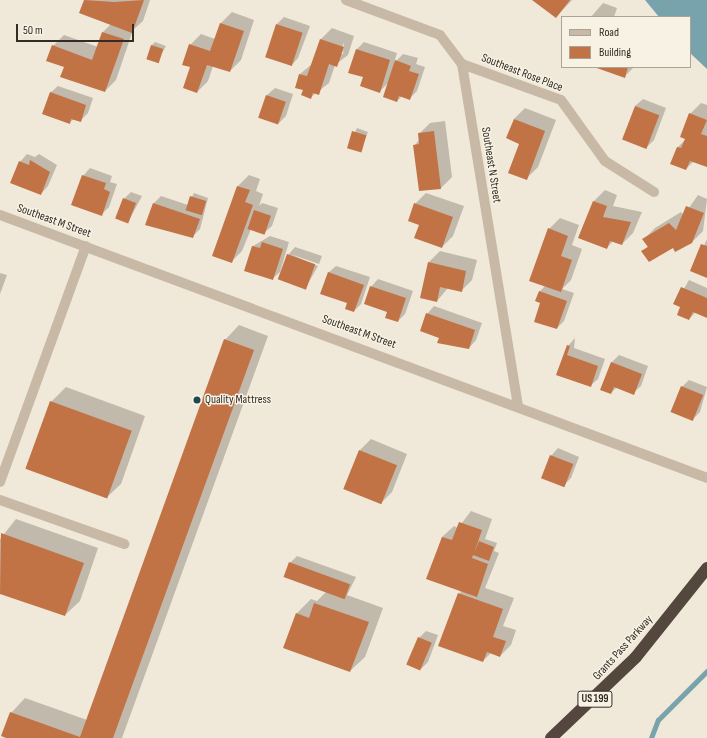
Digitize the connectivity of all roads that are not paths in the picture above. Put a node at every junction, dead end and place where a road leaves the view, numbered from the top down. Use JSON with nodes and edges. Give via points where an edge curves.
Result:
{"nodes":[{"id":1,"x":346,"y":0,"type":"edge"},
{"id":2,"x":462,"y":64,"type":"junction"},
{"id":3,"x":654,"y":192,"type":"dead end"},
{"id":4,"x":0,"y":215,"type":"edge"},
{"id":5,"x":86,"y":246,"type":"junction"},
{"id":6,"x":518,"y":405,"type":"junction"},
{"id":7,"x":707,"y":478,"type":"edge"},
{"id":8,"x":0,"y":482,"type":"edge"},
{"id":9,"x":0,"y":500,"type":"edge"},
{"id":10,"x":124,"y":544,"type":"dead end"},
{"id":11,"x":707,"y":568,"type":"edge"},
{"id":12,"x":551,"y":738,"type":"edge"}],
"edges":[{"from":1,"to":2,"type":"street","name":"Southeast N Street","via":[[440,35]]},
{"from":2,"to":3,"type":"street","name":"Southeast Rose Place","via":[[561,100],[605,161]]},
{"from":2,"to":6,"type":"street","name":"Southeast N Street"},
{"from":4,"to":5,"type":"street","name":"Southeast M Street"},
{"from":5,"to":6,"type":"street","name":"Southeast M Street"},
{"from":5,"to":8,"type":"street"},
{"from":6,"to":7,"type":"street","name":"Southeast M Street"},
{"from":9,"to":10,"type":"street"},
{"from":11,"to":12,"type":"highway","name":"Grants Pass Parkway","number":"US 199","via":[[636,657]]}]}
